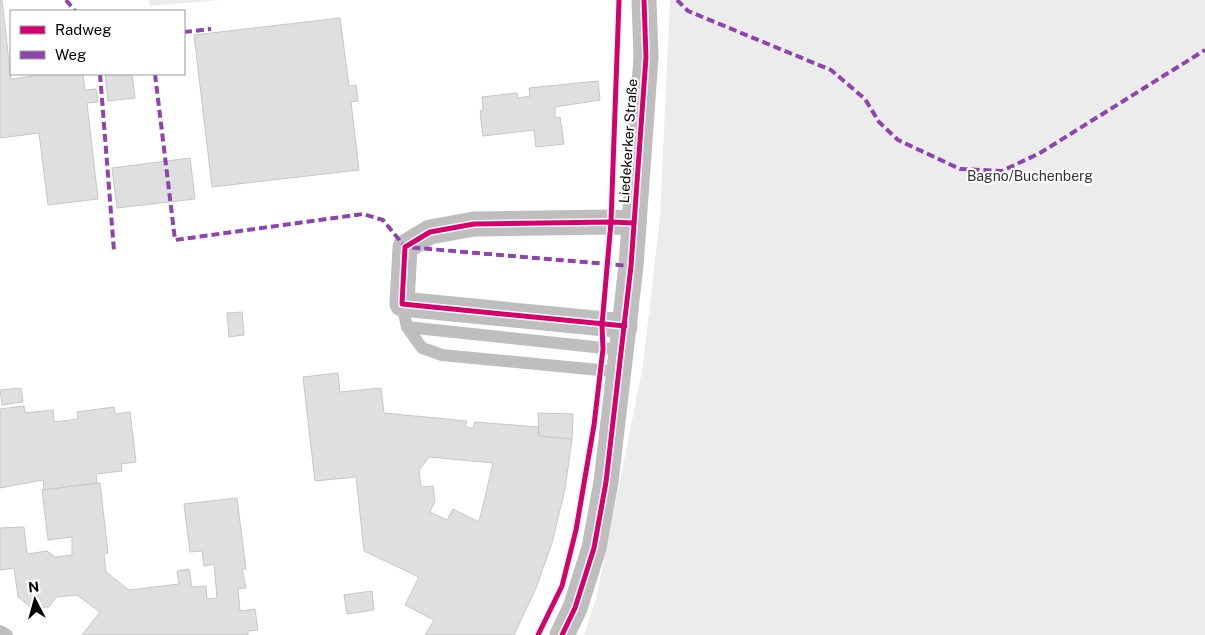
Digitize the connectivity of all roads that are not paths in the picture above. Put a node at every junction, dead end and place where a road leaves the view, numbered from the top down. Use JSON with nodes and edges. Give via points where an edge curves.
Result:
{"nodes":[{"id":1,"x":644,"y":0,"type":"edge"},
{"id":2,"x":634,"y":223,"type":"junction"},
{"id":3,"x":404,"y":316,"type":"junction"},
{"id":4,"x":622,"y":349,"type":"junction"},
{"id":5,"x":0,"y":631,"type":"edge"},
{"id":6,"x":8,"y":635,"type":"edge"},
{"id":7,"x":562,"y":635,"type":"edge"}],
"edges":[{"from":1,"to":2,"type":"street","name":"Liedekerker Straße","via":[[646,57]]},
{"from":2,"to":3,"type":"street","via":[[474,224],[430,232],[405,247]]},
{"from":2,"to":4,"type":"street","name":"Liedekerker Straße"},
{"from":3,"to":4,"type":"street"},
{"from":3,"to":4,"type":"lane","via":[[422,348],[442,355]]},
{"from":4,"to":7,"type":"street","name":"Liedekerker Straße","via":[[606,482],[594,548]]},
{"from":5,"to":6,"type":"lane"}]}
